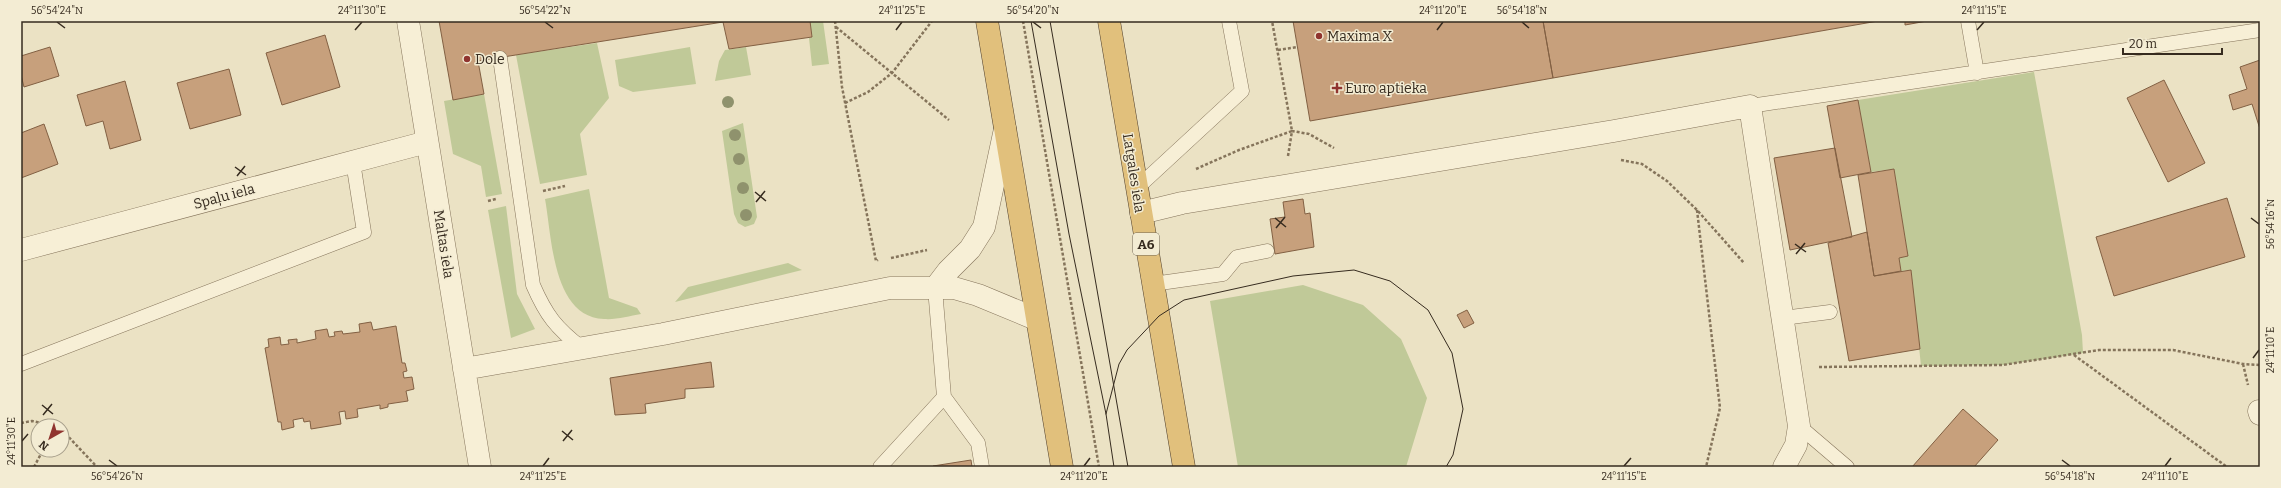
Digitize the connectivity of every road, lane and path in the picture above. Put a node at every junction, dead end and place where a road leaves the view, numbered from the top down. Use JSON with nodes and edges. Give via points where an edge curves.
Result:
{"nodes":[{"id":1,"x":408,"y":21,"type":"edge"},
{"id":2,"x":835,"y":21,"type":"edge"},
{"id":3,"x":932,"y":21,"type":"edge"},
{"id":4,"x":987,"y":21,"type":"edge"},
{"id":5,"x":1023,"y":21,"type":"edge"},
{"id":6,"x":1109,"y":21,"type":"edge"},
{"id":7,"x":1229,"y":21,"type":"edge"},
{"id":8,"x":1272,"y":21,"type":"edge"},
{"id":9,"x":1968,"y":21,"type":"edge"},
{"id":10,"x":835,"y":27,"type":"junction"},
{"id":11,"x":2260,"y":30,"type":"edge"},
{"id":12,"x":1298,"y":47,"type":"dead end"},
{"id":13,"x":1278,"y":50,"type":"junction"},
{"id":14,"x":500,"y":58,"type":"dead end"},
{"id":15,"x":1977,"y":72,"type":"junction"},
{"id":16,"x":892,"y":73,"type":"junction"},
{"id":17,"x":845,"y":103,"type":"junction"},
{"id":18,"x":1750,"y":106,"type":"junction"},
{"id":19,"x":949,"y":120,"type":"dead end"},
{"id":20,"x":1005,"y":128,"type":"junction"},
{"id":21,"x":1292,"y":131,"type":"junction"},
{"id":22,"x":427,"y":142,"type":"junction"},
{"id":23,"x":1617,"y":160,"type":"dead end"},
{"id":24,"x":353,"y":162,"type":"junction"},
{"id":25,"x":1190,"y":172,"type":"dead end"},
{"id":26,"x":1340,"y":177,"type":"junction"},
{"id":27,"x":565,"y":186,"type":"dead end"},
{"id":28,"x":1137,"y":188,"type":"junction"},
{"id":29,"x":541,"y":191,"type":"dead end"},
{"id":30,"x":1697,"y":210,"type":"junction"},
{"id":31,"x":1141,"y":212,"type":"junction"},
{"id":32,"x":935,"y":248,"type":"dead end"},
{"id":33,"x":21,"y":250,"type":"edge"},
{"id":34,"x":1267,"y":251,"type":"dead end"},
{"id":35,"x":1746,"y":266,"type":"dead end"},
{"id":36,"x":1153,"y":284,"type":"junction"},
{"id":37,"x":935,"y":288,"type":"junction"},
{"id":38,"x":1830,"y":312,"type":"dead end"},
{"id":39,"x":1783,"y":318,"type":"junction"},
{"id":40,"x":1036,"y":319,"type":"junction"},
{"id":41,"x":582,"y":348,"type":"junction"},
{"id":42,"x":2074,"y":355,"type":"junction"},
{"id":43,"x":21,"y":364,"type":"edge"},
{"id":44,"x":2260,"y":365,"type":"edge"},
{"id":45,"x":1790,"y":368,"type":"junction"},
{"id":46,"x":464,"y":369,"type":"junction"},
{"id":47,"x":944,"y":397,"type":"junction"},
{"id":48,"x":1799,"y":426,"type":"junction"},
{"id":49,"x":70,"y":438,"type":"edge"},
{"id":50,"x":39,"y":458,"type":"edge"},
{"id":51,"x":34,"y":467,"type":"edge"},
{"id":52,"x":97,"y":467,"type":"edge"},
{"id":53,"x":480,"y":467,"type":"edge"},
{"id":54,"x":880,"y":467,"type":"edge"},
{"id":55,"x":982,"y":467,"type":"edge"},
{"id":56,"x":1062,"y":467,"type":"edge"},
{"id":57,"x":1099,"y":467,"type":"edge"},
{"id":58,"x":1184,"y":467,"type":"edge"},
{"id":59,"x":1706,"y":467,"type":"edge"},
{"id":60,"x":1784,"y":467,"type":"edge"},
{"id":61,"x":1847,"y":467,"type":"edge"},
{"id":62,"x":2227,"y":467,"type":"edge"}],
"edges":[{"from":1,"to":22,"type":"street","name":"Maltas iela"},
{"from":2,"to":10,"type":"path"},
{"from":3,"to":16,"type":"path"},
{"from":4,"to":20,"type":"highway"},
{"from":5,"to":57,"type":"path"},
{"from":6,"to":28,"type":"highway","name":"Latgales iela","number":"A6"},
{"from":7,"to":28,"type":"lane","via":[[1242,91]]},
{"from":8,"to":13,"type":"path"},
{"from":9,"to":15,"type":"lane"},
{"from":10,"to":16,"type":"path"},
{"from":10,"to":17,"type":"path"},
{"from":11,"to":15,"type":"lane"},
{"from":12,"to":13,"type":"path"},
{"from":13,"to":21,"type":"path"},
{"from":14,"to":41,"type":"lane","via":[[533,285],[544,309],[562,333]]},
{"from":15,"to":18,"type":"lane"},
{"from":16,"to":17,"type":"path","via":[[868,92]]},
{"from":16,"to":19,"type":"path"},
{"from":17,"to":32,"type":"path","via":[[876,261]]},
{"from":18,"to":26,"type":"street"},
{"from":18,"to":39,"type":"street"},
{"from":20,"to":37,"type":"street","via":[[984,227],[970,249]]},
{"from":20,"to":40,"type":"highway"},
{"from":21,"to":25,"type":"path","via":[[1239,150]]},
{"from":21,"to":26,"type":"path","via":[[1310,134],[1336,149]]},
{"from":22,"to":24,"type":"street","name":"Spaļu iela"},
{"from":22,"to":46,"type":"street","name":"Maltas iela"},
{"from":23,"to":30,"type":"path","via":[[1642,164],[1667,181]]},
{"from":24,"to":33,"type":"street","name":"Spaļu iela"},
{"from":24,"to":43,"type":"lane","via":[[364,232]]},
{"from":26,"to":31,"type":"street"},
{"from":27,"to":29,"type":"path"},
{"from":28,"to":31,"type":"highway","name":"Latgales iela","number":"A6"},
{"from":30,"to":35,"type":"path"},
{"from":30,"to":59,"type":"path","via":[[1720,408]]},
{"from":31,"to":36,"type":"highway","name":"Latgales iela","number":"A6"},
{"from":34,"to":36,"type":"lane","via":[[1237,257],[1223,274]]},
{"from":36,"to":58,"type":"highway","name":"Latgales iela","number":"A6"},
{"from":37,"to":40,"type":"street","via":[[954,288],[978,295]]},
{"from":37,"to":41,"type":"street","via":[[890,288]]},
{"from":37,"to":47,"type":"lane"},
{"from":38,"to":39,"type":"lane"},
{"from":39,"to":45,"type":"street"},
{"from":40,"to":56,"type":"highway"},
{"from":41,"to":46,"type":"street"},
{"from":42,"to":44,"type":"path","via":[[2098,350],[2173,350]]},
{"from":42,"to":45,"type":"path","via":[[2003,365]]},
{"from":42,"to":62,"type":"path"},
{"from":45,"to":48,"type":"street"},
{"from":46,"to":53,"type":"street","name":"Maltas iela"},
{"from":47,"to":54,"type":"lane"},
{"from":47,"to":55,"type":"lane","via":[[978,443]]},
{"from":48,"to":60,"type":"street","via":[[1796,445]]},
{"from":48,"to":61,"type":"lane"},
{"from":49,"to":52,"type":"path"},
{"from":50,"to":51,"type":"path"}]}
